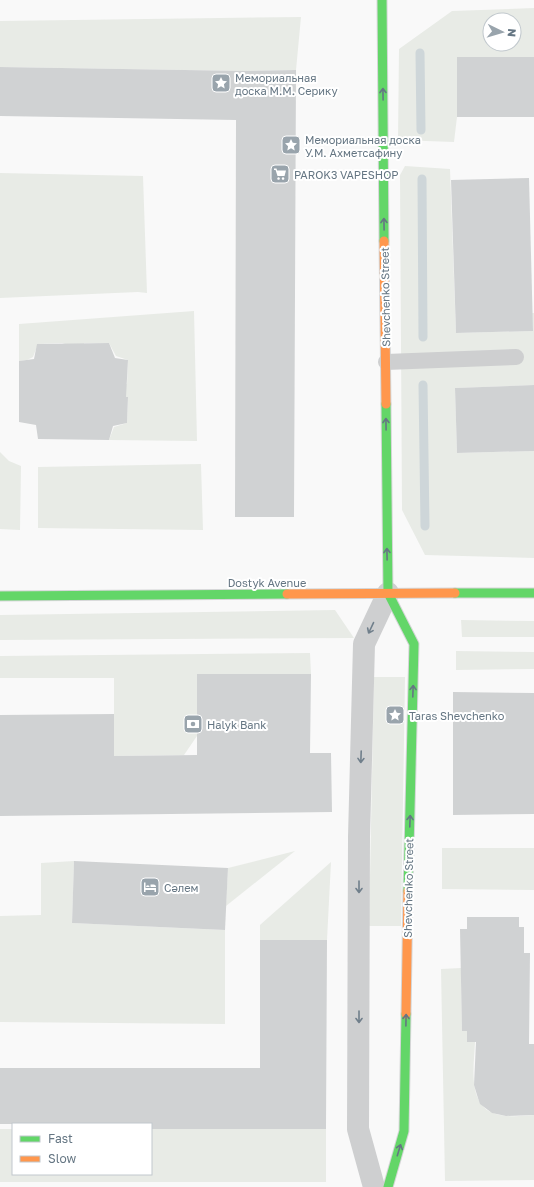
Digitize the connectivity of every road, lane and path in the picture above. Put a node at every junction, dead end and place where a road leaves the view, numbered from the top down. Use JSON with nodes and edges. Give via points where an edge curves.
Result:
{"nodes":[{"id":1,"x":382,"y":0,"type":"edge"},
{"id":2,"x":516,"y":358,"type":"dead end"},
{"id":3,"x":386,"y":362,"type":"junction"},
{"id":4,"x":388,"y":593,"type":"junction"},
{"id":5,"x":534,"y":593,"type":"edge"},
{"id":6,"x":0,"y":596,"type":"edge"},
{"id":7,"x":374,"y":1187,"type":"edge"},
{"id":8,"x":388,"y":1187,"type":"edge"}],
"edges":[{"from":3,"to":1,"type":"street","name":"Shevchenko Street","one_way":true},
{"from":2,"to":3,"type":"lane"},
{"from":4,"to":3,"type":"street","name":"Shevchenko Street","one_way":true},
{"from":4,"to":5,"type":"street","name":"Dostyk Avenue"},
{"from":4,"to":6,"type":"street","name":"Dostyk Avenue"},
{"from":4,"to":7,"type":"street","name":"Shevchenko Street","one_way":true,"via":[[364,644],[359,837],[358,1130]]},
{"from":8,"to":4,"type":"street","name":"Shevchenko Street","one_way":true,"via":[[404,1131],[414,644]]}]}
